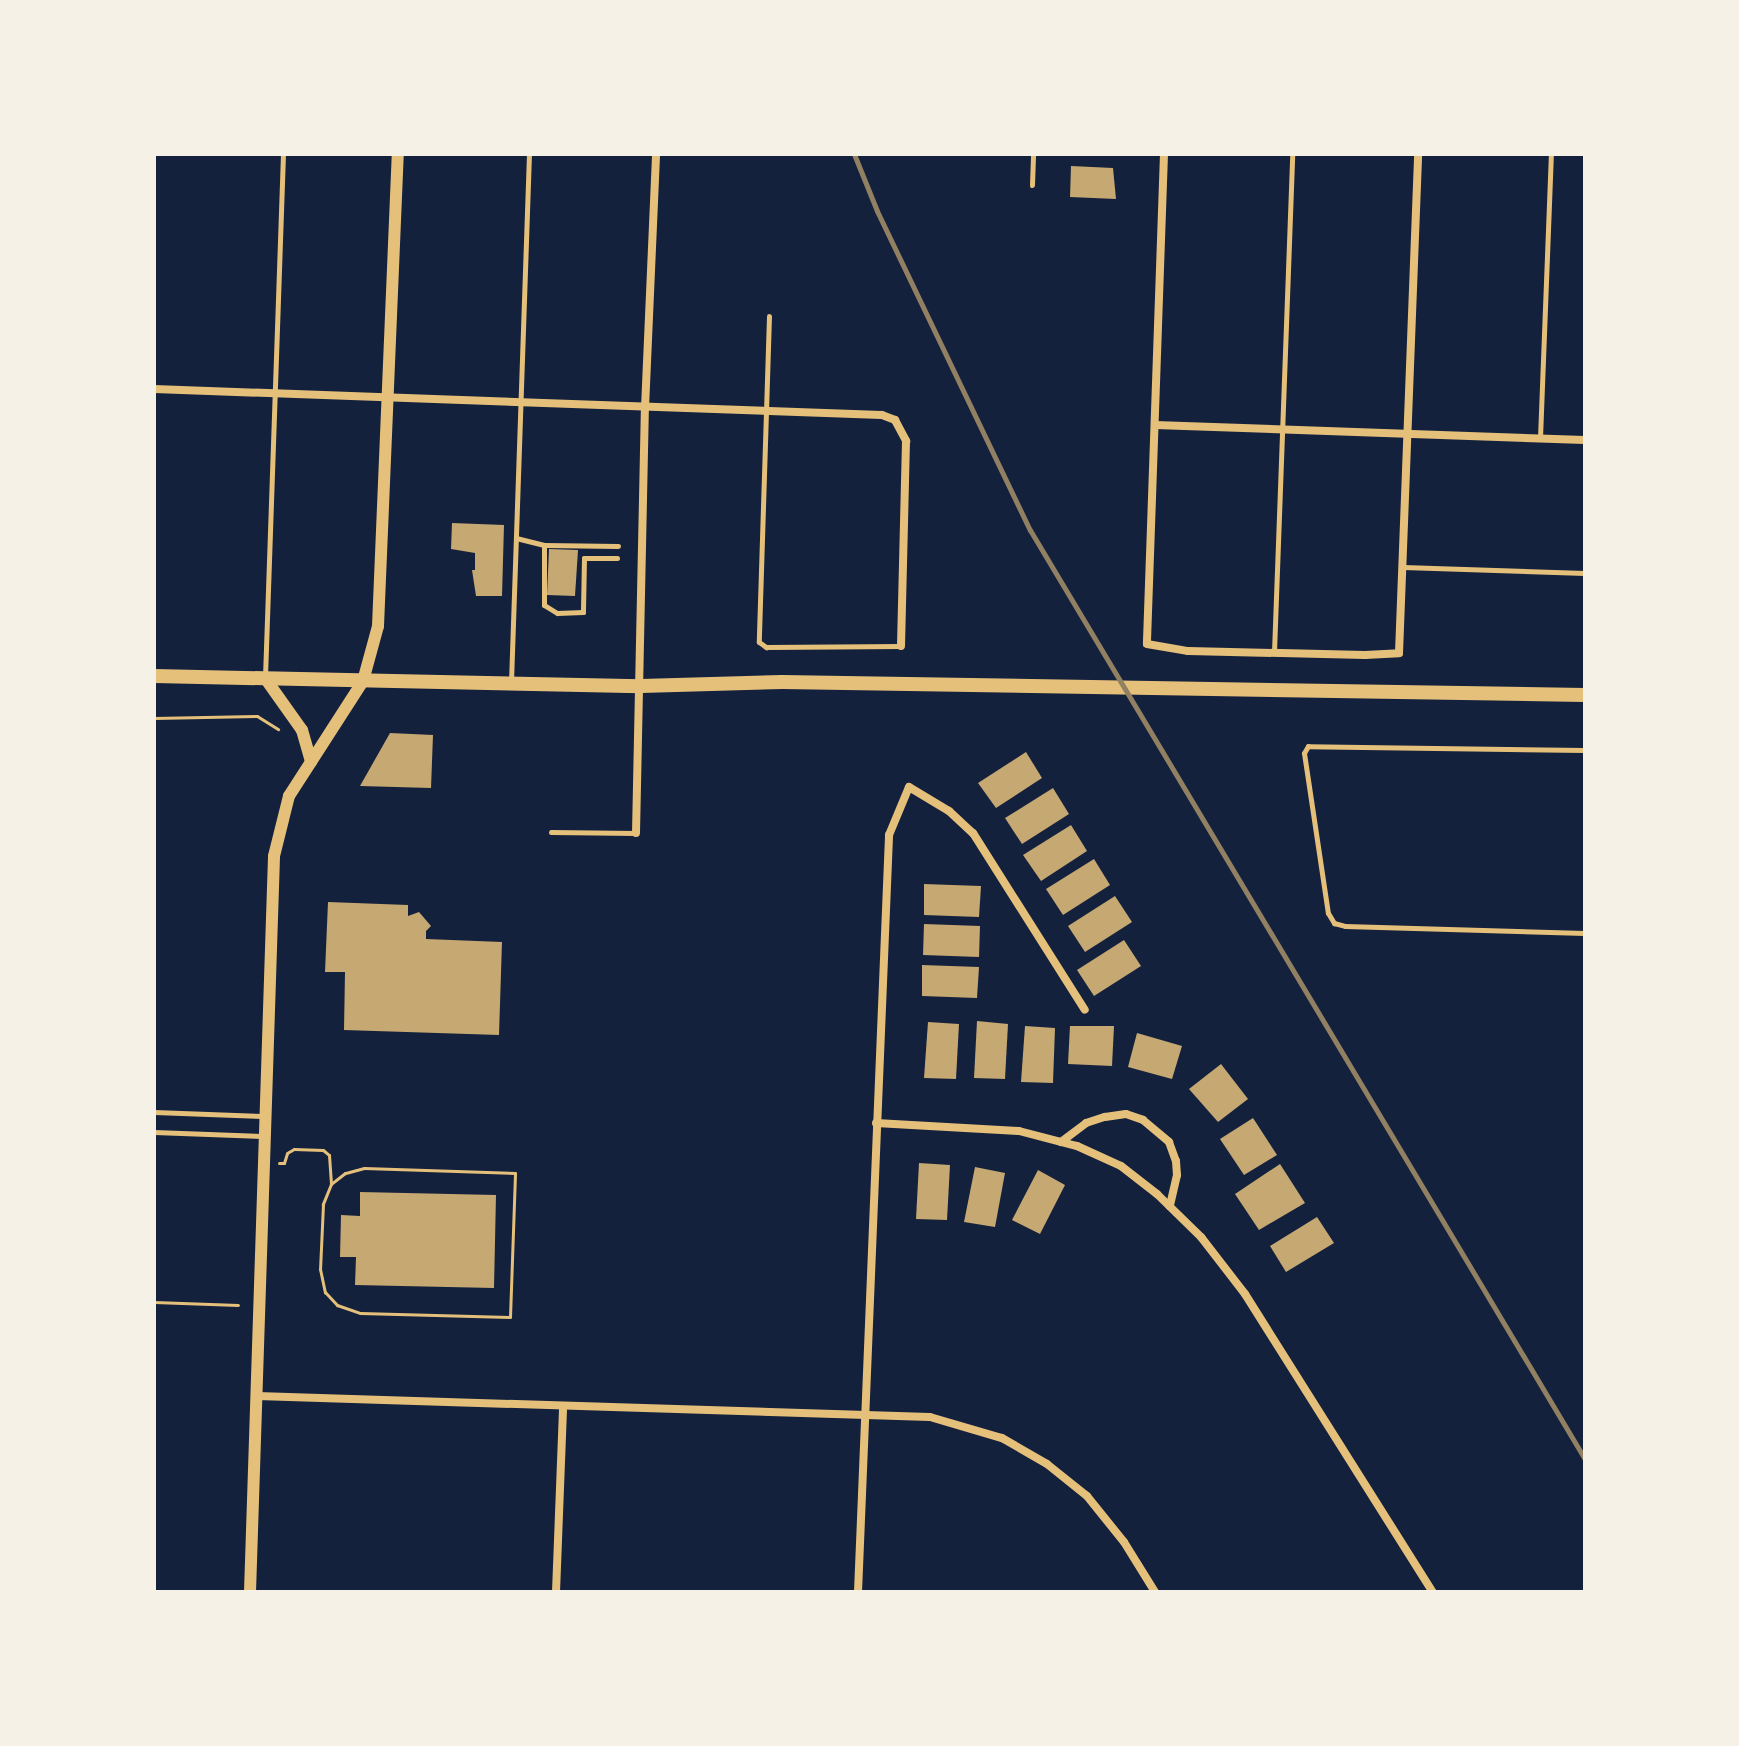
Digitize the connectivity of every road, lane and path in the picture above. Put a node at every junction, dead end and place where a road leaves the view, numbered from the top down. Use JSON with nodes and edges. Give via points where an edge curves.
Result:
{"nodes":[{"id":1,"x":283,"y":154,"type":"edge"},
{"id":2,"x":398,"y":154,"type":"edge"},
{"id":3,"x":529,"y":154,"type":"edge"},
{"id":4,"x":656,"y":154,"type":"edge"},
{"id":5,"x":1033,"y":154,"type":"edge"},
{"id":6,"x":1164,"y":154,"type":"edge"},
{"id":7,"x":1292,"y":154,"type":"edge"},
{"id":8,"x":1418,"y":154,"type":"edge"},
{"id":9,"x":1551,"y":154,"type":"edge"},
{"id":10,"x":1032,"y":185,"type":"dead end"},
{"id":11,"x":769,"y":316,"type":"dead end"},
{"id":12,"x":154,"y":389,"type":"edge"},
{"id":13,"x":275,"y":394,"type":"junction"},
{"id":14,"x":389,"y":399,"type":"junction"},
{"id":15,"x":520,"y":404,"type":"junction"},
{"id":16,"x":645,"y":408,"type":"junction"},
{"id":17,"x":766,"y":411,"type":"junction"},
{"id":18,"x":1155,"y":425,"type":"junction"},
{"id":19,"x":1283,"y":429,"type":"junction"},
{"id":20,"x":1408,"y":434,"type":"junction"},
{"id":21,"x":1540,"y":438,"type":"junction"},
{"id":22,"x":1585,"y":440,"type":"edge"},
{"id":23,"x":516,"y":538,"type":"junction"},
{"id":24,"x":544,"y":545,"type":"junction"},
{"id":25,"x":585,"y":545,"type":"junction"},
{"id":26,"x":618,"y":546,"type":"dead end"},
{"id":27,"x":584,"y":558,"type":"junction"},
{"id":28,"x":617,"y":558,"type":"dead end"},
{"id":29,"x":1403,"y":567,"type":"junction"},
{"id":30,"x":1585,"y":573,"type":"edge"},
{"id":31,"x":901,"y":646,"type":"joint"},
{"id":32,"x":1274,"y":653,"type":"junction"},
{"id":33,"x":154,"y":676,"type":"edge"},
{"id":34,"x":265,"y":678,"type":"junction"},
{"id":35,"x":363,"y":681,"type":"junction"},
{"id":36,"x":511,"y":683,"type":"junction"},
{"id":37,"x":641,"y":686,"type":"junction"},
{"id":38,"x":1585,"y":695,"type":"edge"},
{"id":39,"x":154,"y":718,"type":"edge"},
{"id":40,"x":278,"y":729,"type":"dead end"},
{"id":41,"x":1585,"y":750,"type":"edge"},
{"id":42,"x":311,"y":762,"type":"junction"},
{"id":43,"x":551,"y":832,"type":"dead end"},
{"id":44,"x":636,"y":833,"type":"joint"},
{"id":45,"x":1585,"y":933,"type":"edge"},
{"id":46,"x":1085,"y":1010,"type":"dead end"},
{"id":47,"x":154,"y":1112,"type":"edge"},
{"id":48,"x":266,"y":1116,"type":"junction"},
{"id":49,"x":876,"y":1123,"type":"junction"},
{"id":50,"x":154,"y":1132,"type":"edge"},
{"id":51,"x":265,"y":1136,"type":"junction"},
{"id":52,"x":1061,"y":1142,"type":"junction"},
{"id":53,"x":279,"y":1163,"type":"dead end"},
{"id":54,"x":331,"y":1184,"type":"junction"},
{"id":55,"x":1170,"y":1206,"type":"junction"},
{"id":56,"x":154,"y":1302,"type":"edge"},
{"id":57,"x":238,"y":1305,"type":"dead end"},
{"id":58,"x":257,"y":1396,"type":"junction"},
{"id":59,"x":563,"y":1407,"type":"junction"},
{"id":60,"x":865,"y":1415,"type":"junction"},
{"id":61,"x":250,"y":1592,"type":"edge"},
{"id":62,"x":556,"y":1592,"type":"edge"},
{"id":63,"x":858,"y":1592,"type":"edge"},
{"id":64,"x":1155,"y":1592,"type":"edge"},
{"id":65,"x":1433,"y":1592,"type":"edge"}],
"edges":[{"from":1,"to":13,"type":"lane"},
{"from":2,"to":14,"type":"street"},
{"from":3,"to":15,"type":"lane"},
{"from":4,"to":16,"type":"street"},
{"from":5,"to":10,"type":"lane"},
{"from":6,"to":18,"type":"street"},
{"from":7,"to":19,"type":"lane"},
{"from":8,"to":20,"type":"street"},
{"from":9,"to":21,"type":"lane"},
{"from":11,"to":17,"type":"lane"},
{"from":12,"to":13,"type":"street"},
{"from":13,"to":14,"type":"street"},
{"from":13,"to":34,"type":"lane"},
{"from":14,"to":15,"type":"street"},
{"from":14,"to":35,"type":"street","via":[[378,626]]},
{"from":15,"to":16,"type":"street"},
{"from":15,"to":23,"type":"lane"},
{"from":16,"to":17,"type":"street"},
{"from":16,"to":37,"type":"street"},
{"from":17,"to":31,"type":"street","via":[[869,413],[895,420],[906,441]]},
{"from":17,"to":31,"type":"lane","via":[[759,642],[766,647]]},
{"from":18,"to":19,"type":"street"},
{"from":18,"to":32,"type":"street","via":[[1147,644],[1188,651]]},
{"from":19,"to":20,"type":"street"},
{"from":19,"to":32,"type":"lane"},
{"from":20,"to":21,"type":"street"},
{"from":20,"to":29,"type":"street"},
{"from":21,"to":22,"type":"street"},
{"from":23,"to":24,"type":"lane"},
{"from":23,"to":36,"type":"lane"},
{"from":24,"to":25,"type":"lane"},
{"from":24,"to":27,"type":"lane","via":[[541,599],[557,613],[583,612]]},
{"from":25,"to":26,"type":"lane"},
{"from":25,"to":27,"type":"lane"},
{"from":27,"to":28,"type":"lane"},
{"from":29,"to":30,"type":"lane"},
{"from":29,"to":32,"type":"street","via":[[1399,653]]},
{"from":33,"to":34,"type":"main road"},
{"from":34,"to":35,"type":"main road"},
{"from":34,"to":42,"type":"street","via":[[302,730]]},
{"from":35,"to":36,"type":"main road"},
{"from":35,"to":42,"type":"street"},
{"from":36,"to":37,"type":"main road"},
{"from":37,"to":38,"type":"main road","via":[[782,682]]},
{"from":37,"to":44,"type":"street"},
{"from":39,"to":40,"type":"path","via":[[257,716]]},
{"from":41,"to":45,"type":"lane","via":[[1308,746],[1304,753],[1328,913],[1334,923]]},
{"from":42,"to":48,"type":"street","via":[[289,796],[274,856]]},
{"from":43,"to":44,"type":"lane"},
{"from":46,"to":49,"type":"street","via":[[973,833],[909,787],[889,835]]},
{"from":47,"to":48,"type":"lane"},
{"from":48,"to":51,"type":"street"},
{"from":49,"to":52,"type":"street","via":[[1019,1131]]},
{"from":49,"to":60,"type":"street"},
{"from":50,"to":51,"type":"lane"},
{"from":51,"to":58,"type":"street"},
{"from":52,"to":55,"type":"street","via":[[1121,1166]]},
{"from":52,"to":55,"type":"street","via":[[1086,1123],[1105,1117],[1126,1114],[1143,1120],[1169,1142],[1176,1161]]},
{"from":53,"to":54,"type":"path","via":[[291,1150],[323,1150],[330,1158]]},
{"from":54,"to":54,"type":"path","via":[[322,1211],[320,1269],[325,1292],[337,1305],[360,1313],[510,1317],[515,1173],[364,1168]]},
{"from":55,"to":65,"type":"street","via":[[1245,1294]]},
{"from":56,"to":57,"type":"path"},
{"from":58,"to":59,"type":"street"},
{"from":58,"to":61,"type":"street"},
{"from":59,"to":60,"type":"street"},
{"from":59,"to":62,"type":"street"},
{"from":60,"to":63,"type":"street"},
{"from":60,"to":64,"type":"street","via":[[930,1417],[973,1428],[1047,1464],[1087,1496]]}]}
